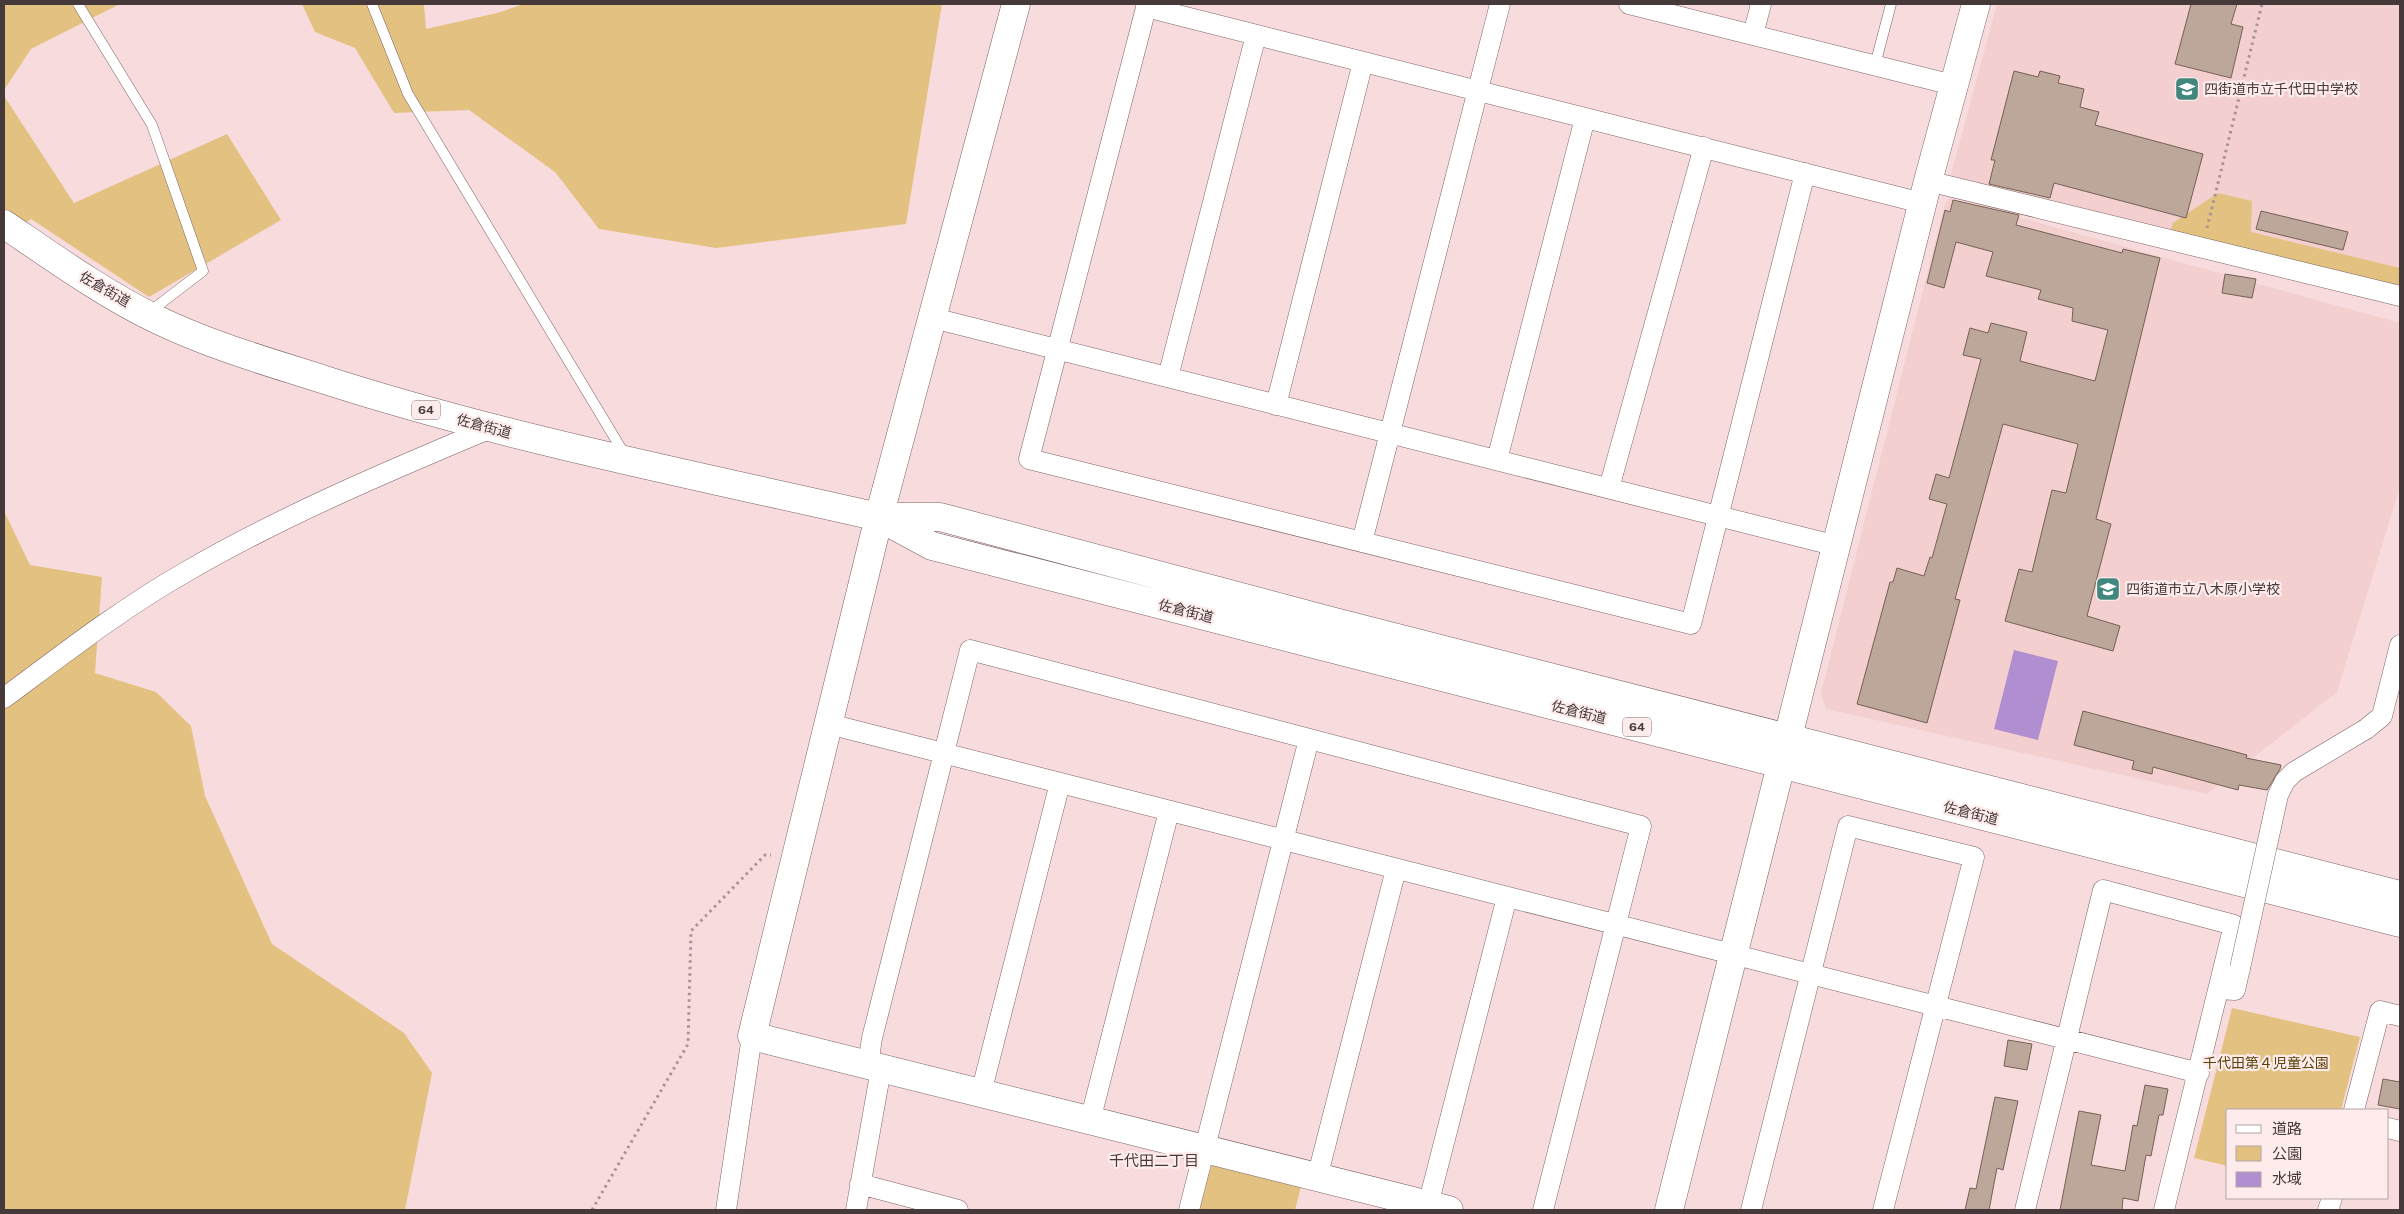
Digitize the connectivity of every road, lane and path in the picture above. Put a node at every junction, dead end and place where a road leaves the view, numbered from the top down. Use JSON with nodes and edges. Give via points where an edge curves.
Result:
{"nodes":[{"id":1,"x":78,"y":4,"type":"edge"},
{"id":2,"x":1016,"y":4,"type":"edge"},
{"id":3,"x":1500,"y":4,"type":"edge"},
{"id":4,"x":1630,"y":4,"type":"edge"},
{"id":5,"x":1761,"y":4,"type":"edge"},
{"id":6,"x":1891,"y":4,"type":"edge"},
{"id":7,"x":1976,"y":4,"type":"edge"},
{"id":8,"x":2262,"y":4,"type":"edge"},
{"id":9,"x":375,"y":5,"type":"edge"},
{"id":10,"x":1146,"y":5,"type":"edge"},
{"id":11,"x":1256,"y":35,"type":"junction"},
{"id":12,"x":1753,"y":35,"type":"junction"},
{"id":13,"x":1363,"y":62,"type":"junction"},
{"id":14,"x":1875,"y":65,"type":"junction"},
{"id":15,"x":1953,"y":85,"type":"junction"},
{"id":16,"x":1477,"y":90,"type":"junction"},
{"id":17,"x":1585,"y":118,"type":"junction"},
{"id":18,"x":1704,"y":148,"type":"junction"},
{"id":19,"x":1805,"y":173,"type":"junction"},
{"id":20,"x":1925,"y":192,"type":"junction"},
{"id":21,"x":4,"y":224,"type":"edge"},
{"id":22,"x":2202,"y":248,"type":"junction"},
{"id":23,"x":2400,"y":296,"type":"edge"},
{"id":24,"x":147,"y":314,"type":"junction"},
{"id":25,"x":932,"y":318,"type":"junction"},
{"id":26,"x":1057,"y":349,"type":"junction"},
{"id":27,"x":1168,"y":377,"type":"junction"},
{"id":28,"x":1276,"y":405,"type":"junction"},
{"id":29,"x":491,"y":428,"type":"junction"},
{"id":30,"x":1389,"y":433,"type":"junction"},
{"id":31,"x":628,"y":460,"type":"junction"},
{"id":32,"x":1497,"y":460,"type":"junction"},
{"id":33,"x":1608,"y":488,"type":"junction"},
{"id":34,"x":1718,"y":516,"type":"junction"},
{"id":35,"x":879,"y":517,"type":"junction"},
{"id":36,"x":1362,"y":542,"type":"junction"},
{"id":37,"x":1837,"y":546,"type":"junction"},
{"id":38,"x":2400,"y":645,"type":"edge"},
{"id":39,"x":4,"y":698,"type":"edge"},
{"id":40,"x":829,"y":724,"type":"junction"},
{"id":41,"x":1309,"y":739,"type":"junction"},
{"id":42,"x":1785,"y":751,"type":"junction"},
{"id":43,"x":943,"y":753,"type":"junction"},
{"id":44,"x":1060,"y":783,"type":"junction"},
{"id":45,"x":1169,"y":811,"type":"junction"},
{"id":46,"x":1284,"y":840,"type":"junction"},
{"id":47,"x":797,"y":857,"type":"junction"},
{"id":48,"x":1396,"y":868,"type":"junction"},
{"id":49,"x":2400,"y":895,"type":"edge"},
{"id":50,"x":1507,"y":897,"type":"junction"},
{"id":51,"x":2400,"y":923,"type":"edge"},
{"id":52,"x":1616,"y":924,"type":"junction"},
{"id":53,"x":1734,"y":954,"type":"junction"},
{"id":54,"x":1811,"y":974,"type":"junction"},
{"id":55,"x":2219,"y":989,"type":"junction"},
{"id":56,"x":1936,"y":1006,"type":"junction"},
{"id":57,"x":2400,"y":1016,"type":"edge"},
{"id":58,"x":752,"y":1036,"type":"junction"},
{"id":59,"x":2066,"y":1039,"type":"junction"},
{"id":60,"x":875,"y":1067,"type":"junction"},
{"id":61,"x":2199,"y":1073,"type":"junction"},
{"id":62,"x":981,"y":1093,"type":"junction"},
{"id":63,"x":2354,"y":1109,"type":"edge"},
{"id":64,"x":1090,"y":1121,"type":"junction"},
{"id":65,"x":1205,"y":1149,"type":"junction"},
{"id":66,"x":1317,"y":1178,"type":"junction"},
{"id":67,"x":860,"y":1184,"type":"junction"},
{"id":68,"x":1438,"y":1208,"type":"edge"},
{"id":69,"x":592,"y":1210,"type":"edge"},
{"id":70,"x":726,"y":1210,"type":"edge"},
{"id":71,"x":856,"y":1210,"type":"edge"},
{"id":72,"x":958,"y":1210,"type":"edge"},
{"id":73,"x":1189,"y":1210,"type":"edge"},
{"id":74,"x":1543,"y":1210,"type":"edge"},
{"id":75,"x":1669,"y":1210,"type":"edge"},
{"id":76,"x":1751,"y":1210,"type":"edge"},
{"id":77,"x":1883,"y":1210,"type":"edge"},
{"id":78,"x":2026,"y":1210,"type":"edge"},
{"id":79,"x":2164,"y":1210,"type":"edge"}],
"edges":[{"from":1,"to":24,"type":"lane","via":[[152,125],[203,272]]},
{"from":2,"to":25,"type":"main road"},
{"from":3,"to":16,"type":"street"},
{"from":4,"to":12,"type":"street"},
{"from":5,"to":12,"type":"street"},
{"from":6,"to":14,"type":"lane"},
{"from":7,"to":15,"type":"main road"},
{"from":8,"to":22,"type":"path"},
{"from":9,"to":31,"type":"lane","via":[[408,94]]},
{"from":10,"to":11,"type":"street"},
{"from":10,"to":26,"type":"street"},
{"from":11,"to":13,"type":"street"},
{"from":11,"to":27,"type":"street"},
{"from":12,"to":14,"type":"street"},
{"from":13,"to":16,"type":"street"},
{"from":13,"to":28,"type":"street"},
{"from":14,"to":15,"type":"street"},
{"from":15,"to":20,"type":"main road"},
{"from":16,"to":17,"type":"street"},
{"from":16,"to":30,"type":"street"},
{"from":17,"to":18,"type":"street"},
{"from":17,"to":32,"type":"street"},
{"from":18,"to":19,"type":"street"},
{"from":18,"to":33,"type":"street"},
{"from":19,"to":20,"type":"street"},
{"from":19,"to":34,"type":"street"},
{"from":20,"to":22,"type":"street"},
{"from":20,"to":37,"type":"main road"},
{"from":21,"to":24,"type":"main road","name":"佐倉街道","number":"64","via":[[81,276]]},
{"from":22,"to":23,"type":"street"},
{"from":24,"to":29,"type":"main road","name":"佐倉街道","number":"64","via":[[224,348],[360,392]]},
{"from":25,"to":26,"type":"street"},
{"from":25,"to":35,"type":"main road"},
{"from":26,"to":27,"type":"street"},
{"from":26,"to":36,"type":"street","via":[[1029,459]]},
{"from":27,"to":28,"type":"street"},
{"from":28,"to":30,"type":"street"},
{"from":29,"to":31,"type":"main road","name":"佐倉街道","number":"64"},
{"from":29,"to":39,"type":"street","via":[[354,486],[246,538],[182,574]]},
{"from":30,"to":32,"type":"street"},
{"from":30,"to":36,"type":"street"},
{"from":31,"to":35,"type":"main road","name":"佐倉街道","number":"64"},
{"from":32,"to":33,"type":"street"},
{"from":33,"to":34,"type":"street"},
{"from":34,"to":36,"type":"street","via":[[1691,624]]},
{"from":34,"to":37,"type":"street"},
{"from":35,"to":40,"type":"main road"},
{"from":35,"to":42,"type":"main road","name":"佐倉街道","number":"64","via":[[932,546]]},
{"from":37,"to":42,"type":"main road"},
{"from":38,"to":55,"type":"street","bridge":true,"via":[[2382,716],[2294,772],[2278,795],[2235,990]]},
{"from":40,"to":43,"type":"street"},
{"from":40,"to":47,"type":"main road"},
{"from":41,"to":43,"type":"street","via":[[970,650]]},
{"from":41,"to":46,"type":"street"},
{"from":41,"to":52,"type":"street","via":[[1641,826]]},
{"from":42,"to":49,"type":"main road","name":"佐倉街道","number":"64"},
{"from":42,"to":51,"type":"main road","name":"佐倉街道","number":"64"},
{"from":42,"to":53,"type":"main road"},
{"from":43,"to":44,"type":"street"},
{"from":43,"to":60,"type":"street","via":[[872,1038]]},
{"from":44,"to":45,"type":"street"},
{"from":44,"to":62,"type":"street"},
{"from":45,"to":46,"type":"street"},
{"from":45,"to":64,"type":"street"},
{"from":46,"to":48,"type":"street"},
{"from":46,"to":65,"type":"street"},
{"from":47,"to":58,"type":"main road"},
{"from":47,"to":69,"type":"path","via":[[765,855],[691,931],[688,1044]]},
{"from":48,"to":50,"type":"street"},
{"from":48,"to":66,"type":"street"},
{"from":50,"to":52,"type":"street"},
{"from":50,"to":68,"type":"street"},
{"from":52,"to":53,"type":"street"},
{"from":52,"to":74,"type":"street"},
{"from":53,"to":54,"type":"street"},
{"from":53,"to":75,"type":"main road"},
{"from":54,"to":56,"type":"street"},
{"from":54,"to":56,"type":"street","via":[[1848,826],[1974,857]]},
{"from":54,"to":76,"type":"street"},
{"from":55,"to":59,"type":"street","via":[[2234,925],[2103,890]]},
{"from":55,"to":61,"type":"street"},
{"from":56,"to":59,"type":"street"},
{"from":56,"to":77,"type":"street"},
{"from":57,"to":63,"type":"street","via":[[2380,1011]]},
{"from":58,"to":60,"type":"main road"},
{"from":58,"to":70,"type":"street"},
{"from":59,"to":61,"type":"street"},
{"from":59,"to":78,"type":"street"},
{"from":60,"to":62,"type":"main road"},
{"from":60,"to":67,"type":"street"},
{"from":61,"to":79,"type":"street"},
{"from":62,"to":64,"type":"main road"},
{"from":64,"to":65,"type":"main road"},
{"from":65,"to":66,"type":"main road"},
{"from":65,"to":73,"type":"street"},
{"from":66,"to":68,"type":"main road"},
{"from":67,"to":71,"type":"street"},
{"from":67,"to":72,"type":"street"}]}
